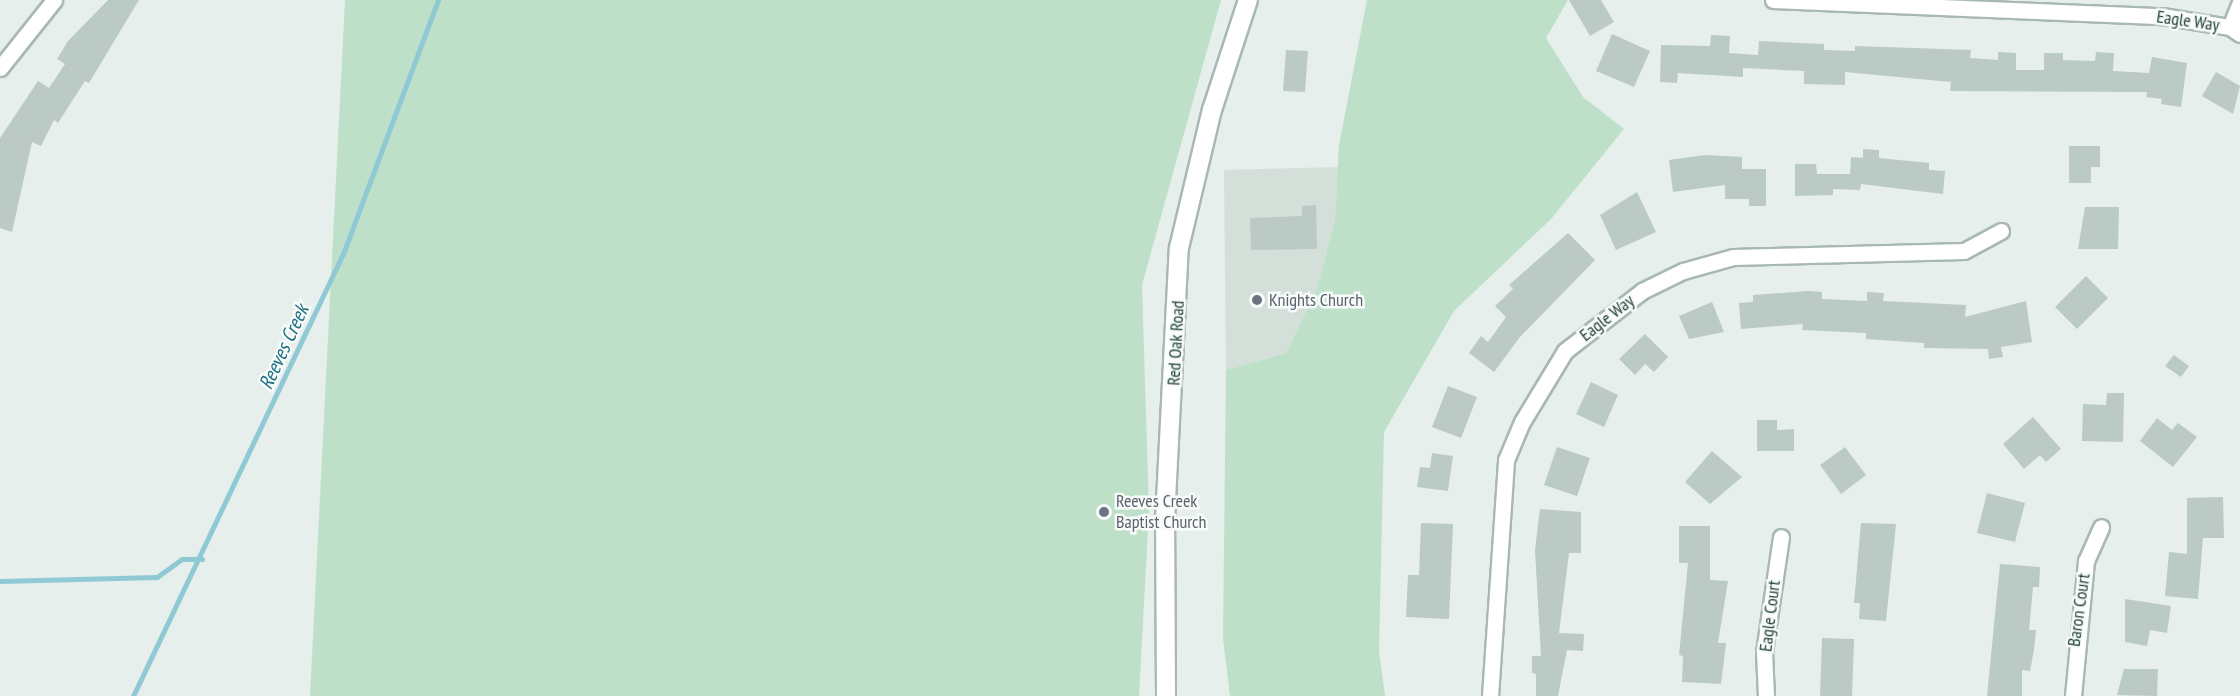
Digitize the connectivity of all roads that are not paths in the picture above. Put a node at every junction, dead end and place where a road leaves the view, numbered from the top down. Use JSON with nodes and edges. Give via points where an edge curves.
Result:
{"nodes":[{"id":1,"x":54,"y":0,"type":"edge"},
{"id":2,"x":1248,"y":0,"type":"edge"},
{"id":3,"x":1773,"y":0,"type":"edge"},
{"id":4,"x":2240,"y":2,"type":"edge"},
{"id":5,"x":2235,"y":30,"type":"edge"},
{"id":6,"x":0,"y":68,"type":"edge"},
{"id":7,"x":2001,"y":231,"type":"dead end"},
{"id":8,"x":2101,"y":527,"type":"dead end"},
{"id":9,"x":1781,"y":537,"type":"dead end"},
{"id":10,"x":1166,"y":696,"type":"edge"},
{"id":11,"x":1490,"y":696,"type":"edge"},
{"id":12,"x":1766,"y":696,"type":"edge"},
{"id":13,"x":2073,"y":696,"type":"edge"}],
"edges":[{"from":1,"to":6,"type":"street"},
{"from":2,"to":10,"type":"street","name":"Red Oak Road","via":[[1212,110],[1179,248],[1165,520]]},
{"from":3,"to":5,"type":"street","name":"Eagle Way","via":[[2162,16]]},
{"from":4,"to":5,"type":"street"},
{"from":7,"to":11,"type":"street","name":"Eagle Way","via":[[1964,251],[1733,257],[1683,271],[1642,291],[1566,351],[1522,422],[1506,460]]},
{"from":8,"to":13,"type":"street","name":"Baron Court","via":[[2086,561]]},
{"from":9,"to":12,"type":"street","name":"Eagle Court","via":[[1764,652]]}]}
